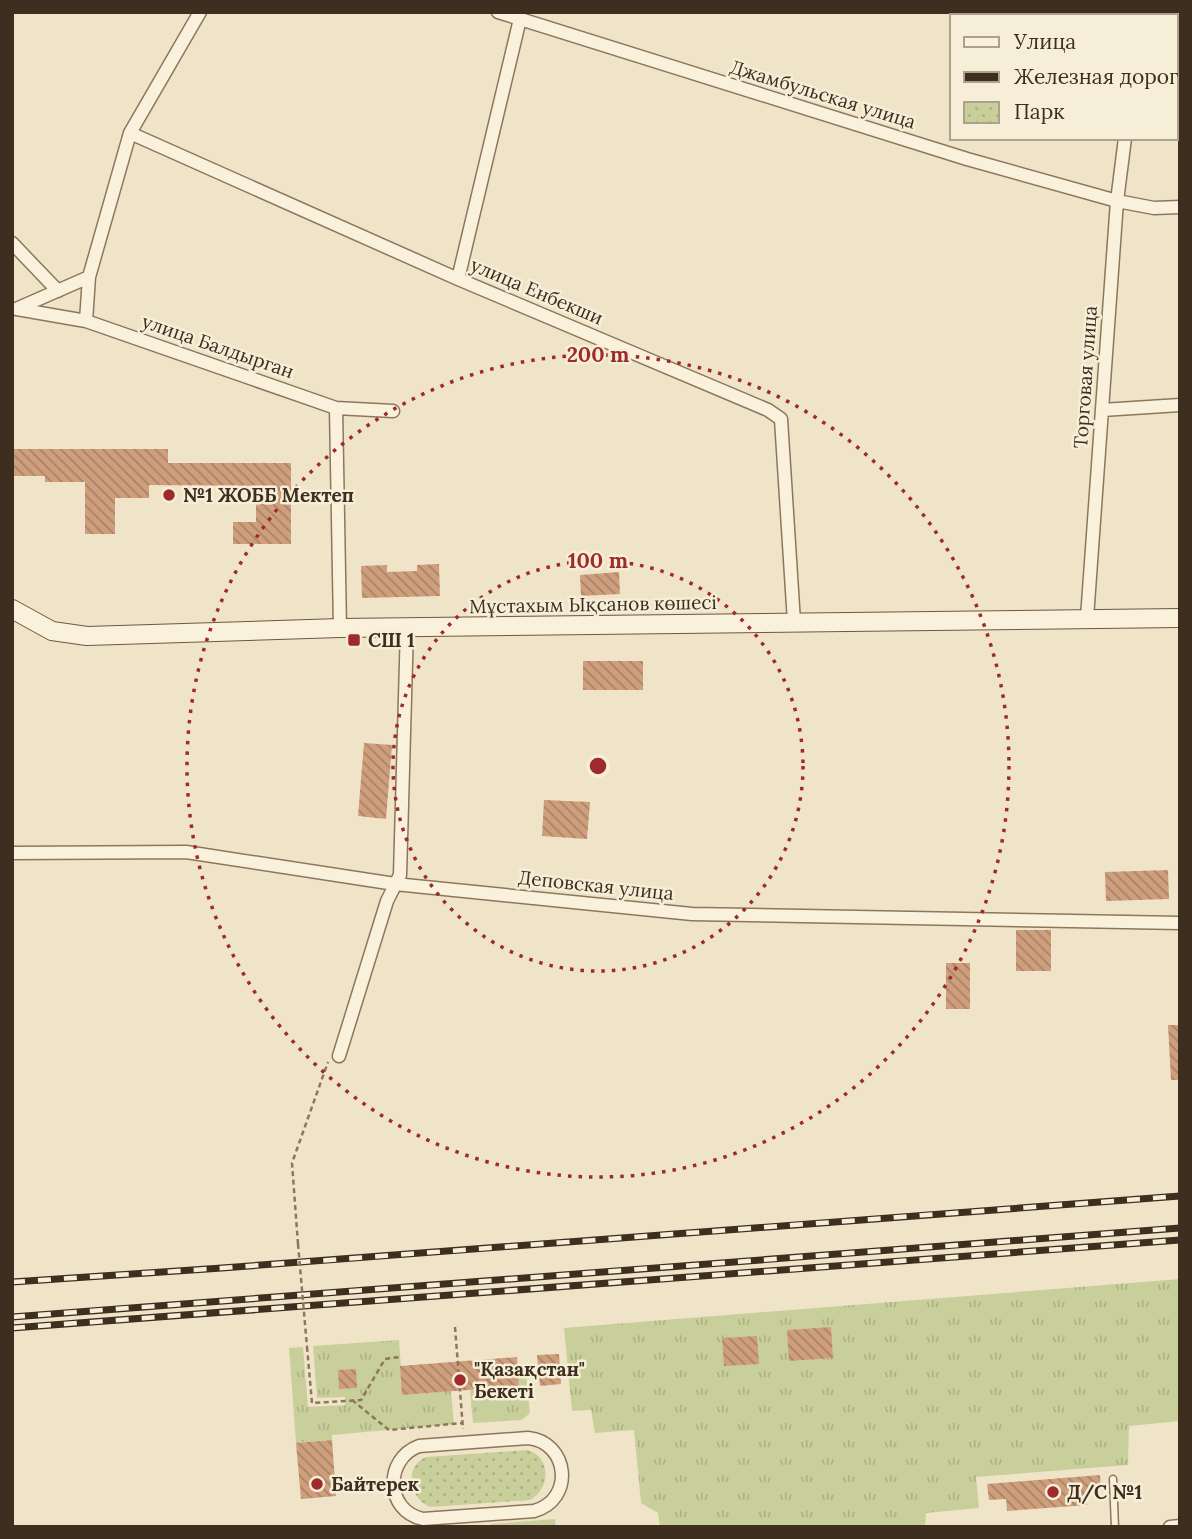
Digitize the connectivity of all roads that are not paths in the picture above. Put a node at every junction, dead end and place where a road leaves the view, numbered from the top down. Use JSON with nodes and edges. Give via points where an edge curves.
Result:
{"nodes":[{"id":1,"x":200,"y":12,"type":"edge"},
{"id":2,"x":498,"y":12,"type":"edge"},
{"id":3,"x":520,"y":19,"type":"junction"},
{"id":4,"x":130,"y":133,"type":"junction"},
{"id":5,"x":1125,"y":140,"type":"edge"},
{"id":6,"x":1117,"y":201,"type":"junction"},
{"id":7,"x":1180,"y":208,"type":"edge"},
{"id":8,"x":12,"y":243,"type":"edge"},
{"id":9,"x":89,"y":277,"type":"junction"},
{"id":10,"x":458,"y":279,"type":"junction"},
{"id":11,"x":58,"y":291,"type":"junction"},
{"id":12,"x":14,"y":310,"type":"edge"},
{"id":13,"x":86,"y":321,"type":"junction"},
{"id":14,"x":1180,"y":405,"type":"edge"},
{"id":15,"x":336,"y":408,"type":"junction"},
{"id":16,"x":1102,"y":410,"type":"junction"},
{"id":17,"x":393,"y":411,"type":"dead end"},
{"id":18,"x":12,"y":609,"type":"edge"},
{"id":19,"x":1087,"y":618,"type":"junction"},
{"id":20,"x":1180,"y":618,"type":"edge"},
{"id":21,"x":794,"y":622,"type":"junction"},
{"id":22,"x":407,"y":627,"type":"junction"},
{"id":23,"x":340,"y":628,"type":"junction"},
{"id":24,"x":12,"y":853,"type":"edge"},
{"id":25,"x":395,"y":884,"type":"junction"},
{"id":26,"x":1180,"y":923,"type":"edge"},
{"id":27,"x":340,"y":1053,"type":"road end"},
{"id":28,"x":1113,"y":1479,"type":"dead end"},
{"id":29,"x":480,"y":1521,"type":"edge"},
{"id":30,"x":1180,"y":1526,"type":"edge"},
{"id":31,"x":1115,"y":1527,"type":"edge"},
{"id":32,"x":1170,"y":1527,"type":"edge"}],
"edges":[{"from":1,"to":4,"type":"street"},
{"from":2,"to":3,"type":"street","name":"Джамбульская улица"},
{"from":3,"to":6,"type":"street","name":"Джамбульская улица","via":[[967,159]]},
{"from":3,"to":10,"type":"street"},
{"from":4,"to":9,"type":"street"},
{"from":4,"to":10,"type":"street","name":"улица Енбекши"},
{"from":5,"to":6,"type":"street","name":"Торговая улица"},
{"from":6,"to":7,"type":"street","name":"Джамбульская улица"},
{"from":6,"to":16,"type":"street","name":"Торговая улица"},
{"from":8,"to":11,"type":"street"},
{"from":9,"to":11,"type":"street"},
{"from":9,"to":13,"type":"street"},
{"from":10,"to":21,"type":"street","name":"улица Енбекши","via":[[781,419]]},
{"from":11,"to":12,"type":"street"},
{"from":12,"to":13,"type":"street","name":"улица Балдырган"},
{"from":13,"to":15,"type":"street","name":"улица Балдырган"},
{"from":14,"to":16,"type":"street"},
{"from":15,"to":17,"type":"street","name":"улица Балдырган"},
{"from":15,"to":23,"type":"street"},
{"from":16,"to":19,"type":"street","name":"Торговая улица"},
{"from":18,"to":23,"type":"main road","name":"Мұстахым Ықсанов көшесі","via":[[52,631],[87,636]]},
{"from":19,"to":20,"type":"main road","name":"Мұстахым Ықсанов көшесі"},
{"from":19,"to":21,"type":"main road","name":"Мұстахым Ықсанов көшесі"},
{"from":21,"to":22,"type":"main road","name":"Мұстахым Ықсанов көшесі"},
{"from":22,"to":23,"type":"main road","name":"Мұстахым Ықсанов көшесі"},
{"from":22,"to":25,"type":"street","via":[[401,870]]},
{"from":24,"to":25,"type":"street","name":"Деповская улица","via":[[186,852]]},
{"from":25,"to":26,"type":"street","name":"Деповская улица","via":[[692,914]]},
{"from":25,"to":27,"type":"street"},
{"from":28,"to":31,"type":"lane"},
{"from":29,"to":29,"type":"street","via":[[407,1514],[396,1497],[395,1475],[401,1455],[419,1446],[528,1437],[548,1444],[561,1470],[556,1497],[544,1508]]},
{"from":30,"to":32,"type":"street"}]}
